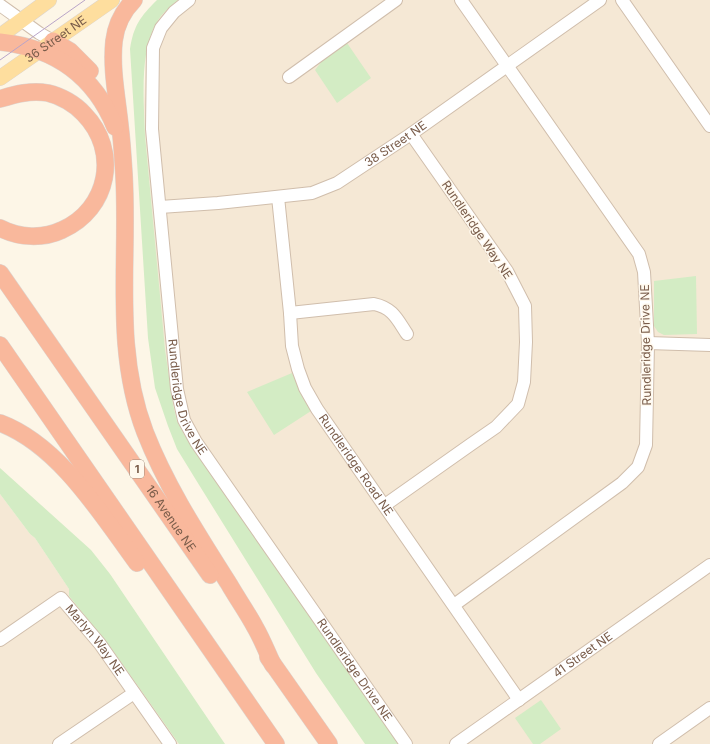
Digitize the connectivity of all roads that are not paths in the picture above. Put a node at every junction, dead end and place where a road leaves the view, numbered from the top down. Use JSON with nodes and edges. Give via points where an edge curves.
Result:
{"nodes":[{"id":1,"x":49,"y":0,"type":"edge"},
{"id":2,"x":112,"y":0,"type":"edge"},
{"id":3,"x":134,"y":0,"type":"edge"},
{"id":4,"x":189,"y":0,"type":"edge"},
{"id":5,"x":396,"y":0,"type":"edge"},
{"id":6,"x":461,"y":0,"type":"edge"},
{"id":7,"x":600,"y":0,"type":"edge"},
{"id":8,"x":622,"y":0,"type":"edge"},
{"id":9,"x":0,"y":5,"type":"edge"},
{"id":10,"x":21,"y":20,"type":"junction"},
{"id":11,"x":0,"y":36,"type":"edge"},
{"id":12,"x":0,"y":42,"type":"edge"},
{"id":13,"x":46,"y":46,"type":"junction"},
{"id":14,"x":506,"y":65,"type":"junction"},
{"id":15,"x":289,"y":77,"type":"dead end"},
{"id":16,"x":0,"y":78,"type":"edge"},
{"id":17,"x":0,"y":99,"type":"edge"},
{"id":18,"x":710,"y":126,"type":"edge"},
{"id":19,"x":120,"y":127,"type":"junction"},
{"id":20,"x":410,"y":134,"type":"junction"},
{"id":21,"x":122,"y":150,"type":"junction"},
{"id":22,"x":278,"y":197,"type":"junction"},
{"id":23,"x":160,"y":207,"type":"junction"},
{"id":24,"x":0,"y":228,"type":"edge"},
{"id":25,"x":0,"y":273,"type":"edge"},
{"id":26,"x":290,"y":313,"type":"junction"},
{"id":27,"x":407,"y":334,"type":"dead end"},
{"id":28,"x":648,"y":343,"type":"junction"},
{"id":29,"x":0,"y":345,"type":"edge"},
{"id":30,"x":710,"y":345,"type":"edge"},
{"id":31,"x":0,"y":422,"type":"edge"},
{"id":32,"x":385,"y":505,"type":"junction"},
{"id":33,"x":710,"y":565,"type":"edge"},
{"id":34,"x":454,"y":605,"type":"junction"},
{"id":35,"x":0,"y":640,"type":"edge"},
{"id":36,"x":209,"y":647,"type":"junction"},
{"id":37,"x":273,"y":665,"type":"junction"},
{"id":38,"x":134,"y":693,"type":"junction"},
{"id":39,"x":519,"y":700,"type":"junction"},
{"id":40,"x":710,"y":708,"type":"edge"},
{"id":41,"x":59,"y":744,"type":"edge"},
{"id":42,"x":170,"y":744,"type":"edge"},
{"id":43,"x":276,"y":744,"type":"edge"},
{"id":44,"x":329,"y":744,"type":"edge"},
{"id":45,"x":406,"y":744,"type":"edge"},
{"id":46,"x":456,"y":744,"type":"edge"},
{"id":47,"x":659,"y":744,"type":"edge"}],
"edges":[{"from":1,"to":10,"type":"main road"},
{"from":2,"to":13,"type":"main road","name":"36 Street NE"},
{"from":3,"to":19,"type":"highway","via":[[122,16],[114,40],[115,84]]},
{"from":4,"to":23,"type":"street","name":"Rundleridge Drive NE","via":[[160,28],[153,48],[152,129]]},
{"from":5,"to":15,"type":"street"},
{"from":6,"to":14,"type":"street","name":"Rundleridge Drive NE"},
{"from":7,"to":14,"type":"street","name":"38 Street NE"},
{"from":8,"to":18,"type":"street"},
{"from":9,"to":10,"type":"street"},
{"from":10,"to":11,"type":"main road"},
{"from":10,"to":13,"type":"street"},
{"from":12,"to":13,"type":"highway"},
{"from":13,"to":16,"type":"main road","name":"36 Street NE"},
{"from":13,"to":19,"type":"highway","via":[[70,51],[98,82],[114,108]]},
{"from":13,"to":21,"type":"highway","via":[[92,86],[111,116]]},
{"from":14,"to":20,"type":"street","name":"38 Street NE"},
{"from":14,"to":28,"type":"street","name":"Rundleridge Drive NE","via":[[639,254],[644,272]]},
{"from":17,"to":24,"type":"highway","via":[[25,92],[37,92],[69,101],[80,109],[96,128],[102,141],[106,166],[100,192],[77,222],[54,234],[29,236]]},
{"from":19,"to":21,"type":"highway"},
{"from":20,"to":22,"type":"street","name":"38 Street NE","via":[[337,183],[312,193]]},
{"from":20,"to":32,"type":"street","name":"Rundleridge Way NE","via":[[508,271],[525,306],[524,382],[518,404],[496,427]]},
{"from":21,"to":37,"type":"highway","via":[[125,336],[138,411],[175,495],[255,627]]},
{"from":22,"to":23,"type":"street","name":"38 Street NE"},
{"from":22,"to":26,"type":"street","name":"Rundleridge Road NE"},
{"from":23,"to":45,"type":"street","name":"Rundleridge Drive NE","via":[[177,389],[184,420],[196,442]]},
{"from":25,"to":37,"type":"highway","name":"16 Avenue NE","number":"1"},
{"from":26,"to":27,"type":"street","via":[[374,304],[383,306],[391,312]]},
{"from":26,"to":32,"type":"street","name":"Rundleridge Road NE","via":[[292,346],[305,388]]},
{"from":28,"to":30,"type":"street"},
{"from":28,"to":34,"type":"street","name":"Rundleridge Drive NE","via":[[646,445],[638,467],[622,484]]},
{"from":29,"to":36,"type":"highway"},
{"from":31,"to":36,"type":"highway","via":[[35,441],[57,460],[90,500],[186,631]]},
{"from":32,"to":34,"type":"street","name":"Rundleridge Road NE"},
{"from":33,"to":39,"type":"street","name":"41 Street NE"},
{"from":34,"to":39,"type":"street","name":"Rundleridge Road NE"},
{"from":35,"to":38,"type":"street","name":"Marlyn Way NE","via":[[60,598],[100,644]]},
{"from":36,"to":43,"type":"highway"},
{"from":37,"to":44,"type":"highway","name":"16 Avenue NE","number":"1"},
{"from":38,"to":41,"type":"street"},
{"from":38,"to":42,"type":"street","name":"Marlyn Way NE"},
{"from":39,"to":46,"type":"street","name":"41 Street NE"},
{"from":40,"to":47,"type":"street"}]}
